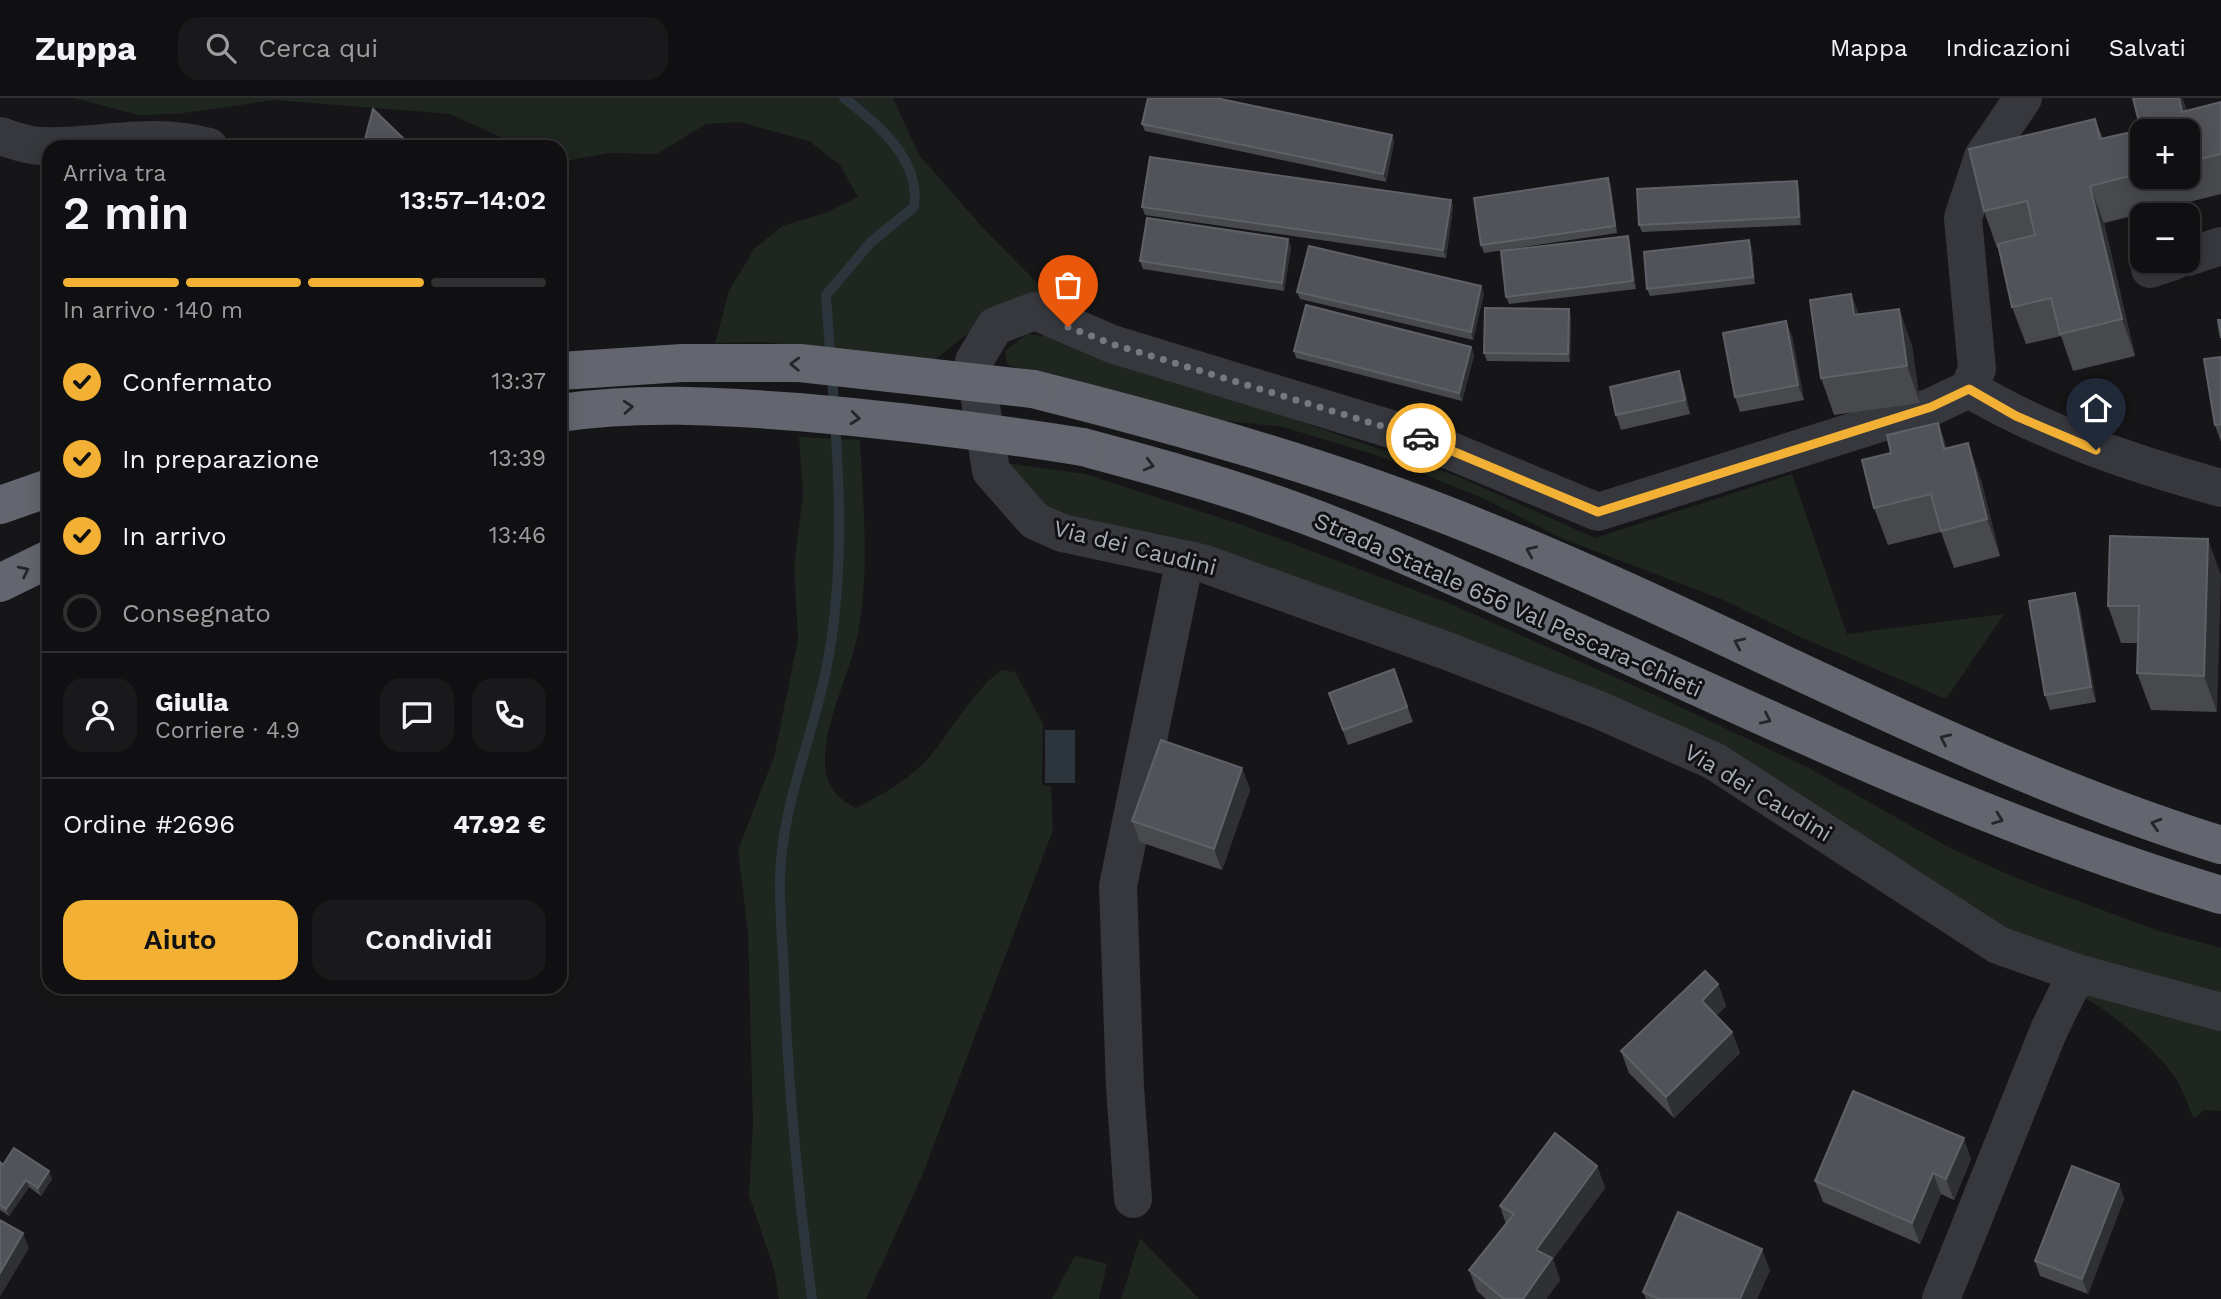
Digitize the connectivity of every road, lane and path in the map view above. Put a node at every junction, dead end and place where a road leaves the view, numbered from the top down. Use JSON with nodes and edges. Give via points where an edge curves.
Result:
{"nodes":[{"id":1,"x":2023,"y":98,"type":"edge"},
{"id":2,"x":0,"y":136,"type":"edge"},
{"id":3,"x":110,"y":140,"type":"edge"},
{"id":4,"x":150,"y":140,"type":"edge"},
{"id":5,"x":42,"y":146,"type":"edge"},
{"id":6,"x":2221,"y":246,"type":"edge"},
{"id":7,"x":2200,"y":253,"type":"edge"},
{"id":8,"x":567,"y":371,"type":"edge"},
{"id":9,"x":1969,"y":389,"type":"junction"},
{"id":10,"x":567,"y":412,"type":"edge"},
{"id":11,"x":2221,"y":488,"type":"edge"},
{"id":12,"x":42,"y":490,"type":"edge"},
{"id":13,"x":0,"y":505,"type":"edge"},
{"id":14,"x":1185,"y":559,"type":"junction"},
{"id":15,"x":42,"y":562,"type":"edge"},
{"id":16,"x":0,"y":583,"type":"edge"},
{"id":17,"x":2221,"y":845,"type":"edge"},
{"id":18,"x":2221,"y":895,"type":"edge"},
{"id":19,"x":2077,"y":973,"type":"junction"},
{"id":20,"x":2221,"y":1012,"type":"edge"},
{"id":21,"x":1133,"y":1199,"type":"dead end"},
{"id":22,"x":1941,"y":1299,"type":"edge"}],
"edges":[{"from":1,"to":9,"type":"street","via":[[1983,157],[1963,218],[1978,369]]},
{"from":2,"to":5,"type":"street"},
{"from":3,"to":4,"type":"street"},
{"from":6,"to":7,"type":"street"},
{"from":17,"to":8,"type":"highway","one_way":true,"bridge":true,"via":[[2144,821],[1985,757],[1479,528],[1299,462],[1191,429],[1033,389],[800,363],[682,363]]},
{"from":9,"to":11,"type":"street","via":[[2074,442]]},
{"from":9,"to":14,"type":"street","name":"Via dei Caudini","via":[[1931,407],[1598,512],[1417,437],[1112,344],[1035,311],[995,326],[974,361],[991,471],[1013,500],[1035,521],[1062,533]]},
{"from":10,"to":18,"type":"highway","name":"Strada Statale 656 Val Pescara-Chieti","one_way":true,"bridge":true,"via":[[659,405],[732,407],[897,422],[1083,447],[1185,474],[1426,563],[1962,805],[2059,843]]},
{"from":12,"to":13,"type":"highway"},
{"from":14,"to":19,"type":"street","name":"Via dei Caudini","via":[[1450,652],[1714,761],[1998,945]]},
{"from":14,"to":21,"type":"street","via":[[1118,886]]},
{"from":16,"to":15,"type":"highway","one_way":true},
{"from":19,"to":20,"type":"street","name":"Via dei Caudini"},
{"from":19,"to":22,"type":"street","via":[[2049,1030]]}]}
